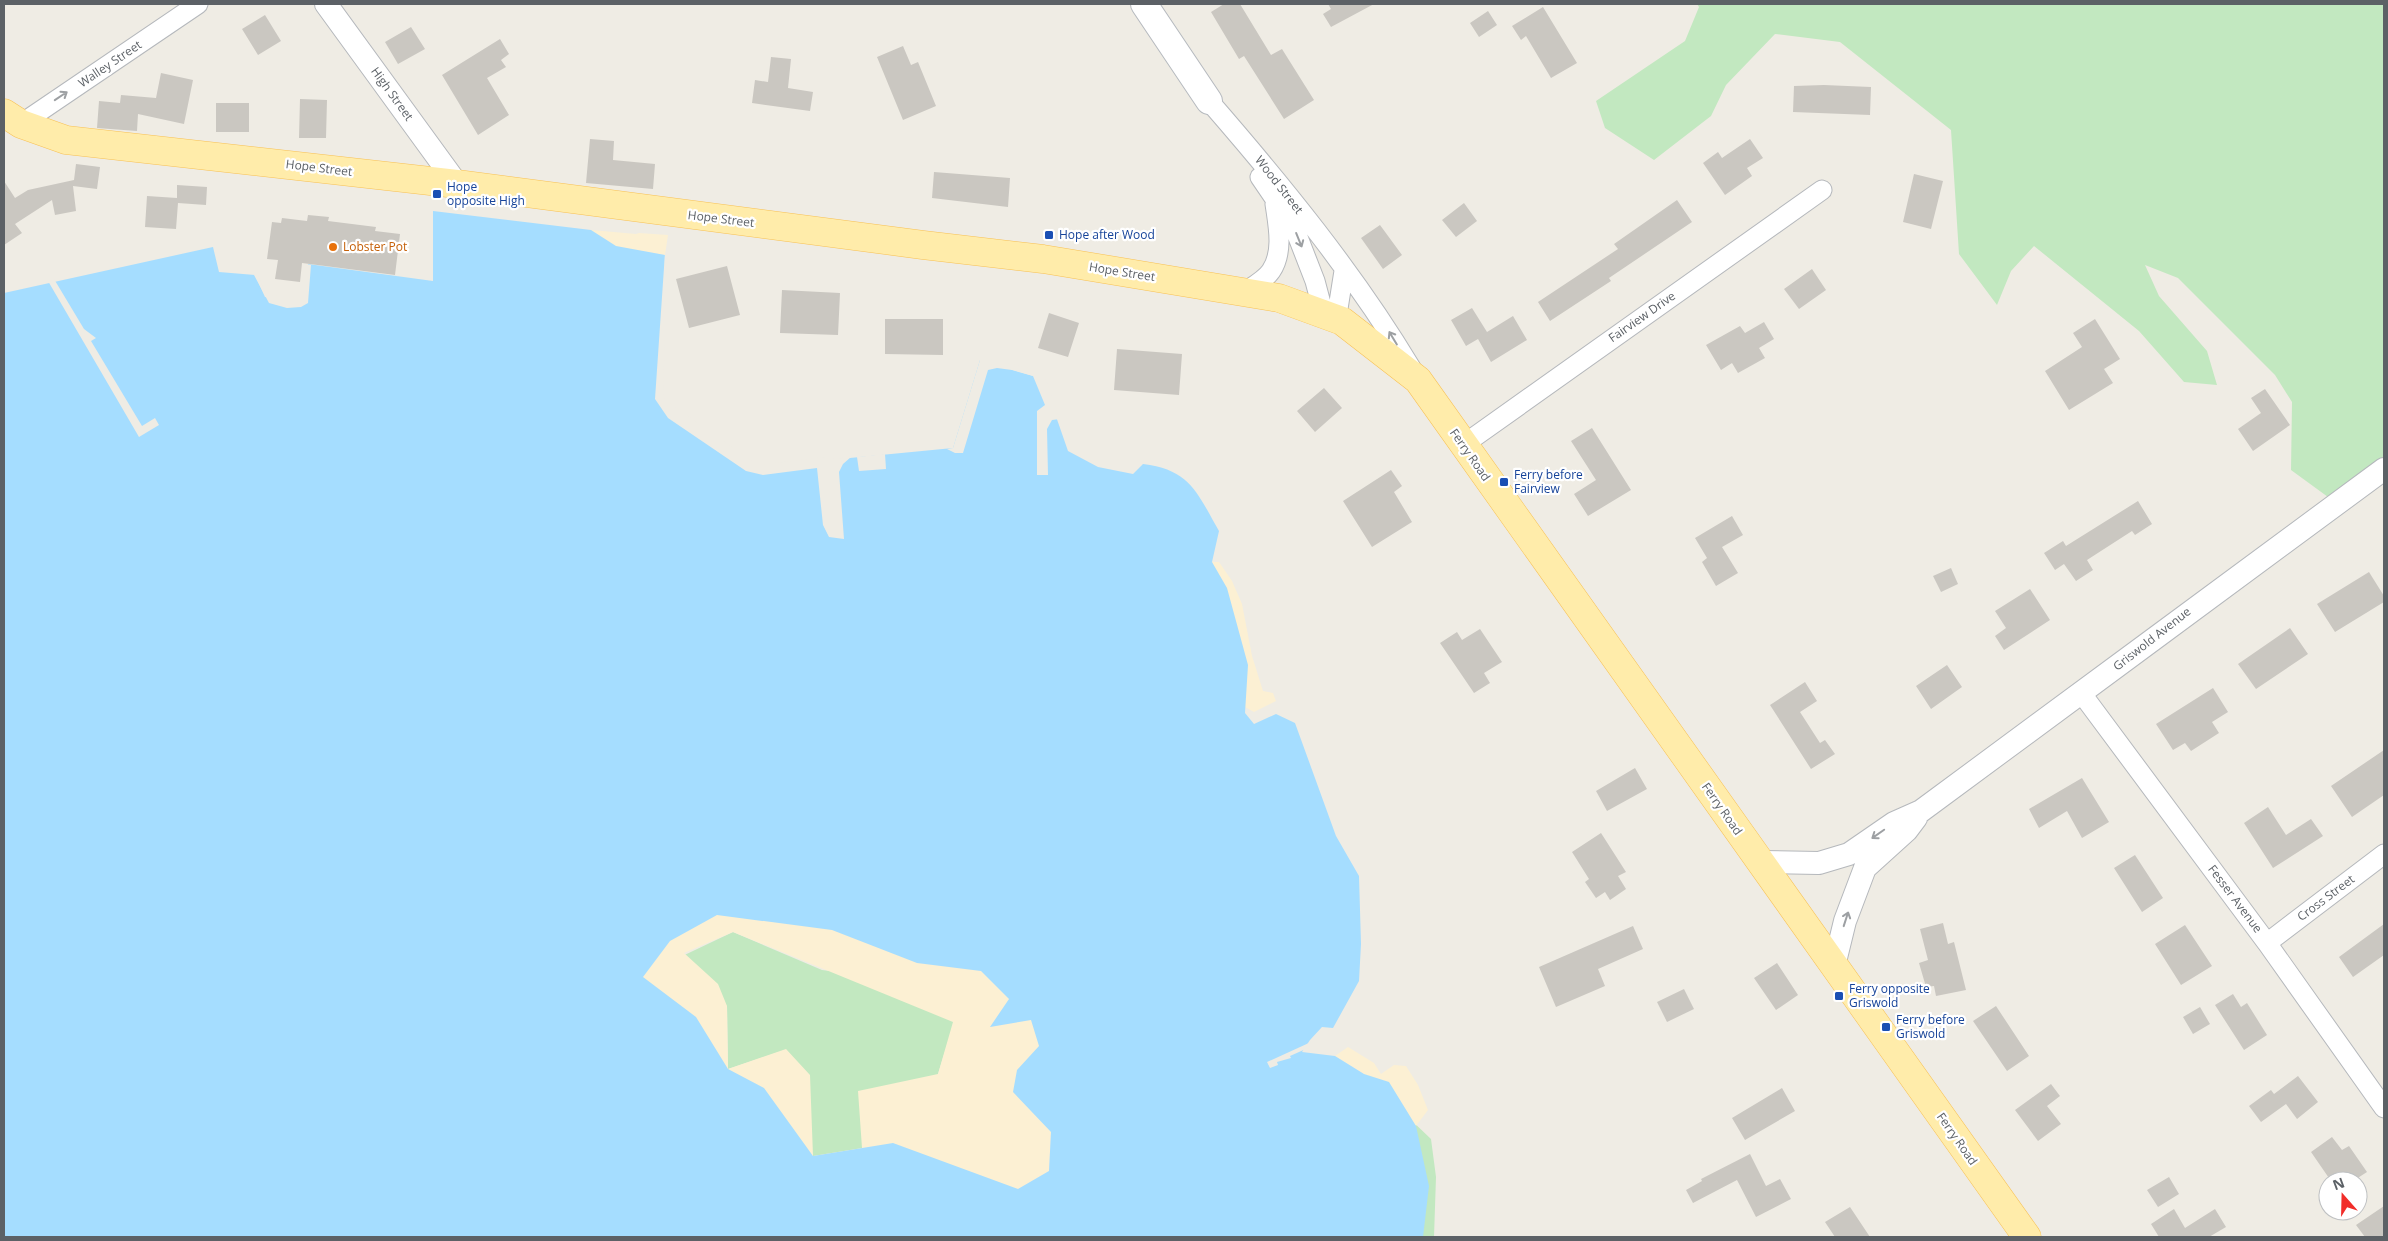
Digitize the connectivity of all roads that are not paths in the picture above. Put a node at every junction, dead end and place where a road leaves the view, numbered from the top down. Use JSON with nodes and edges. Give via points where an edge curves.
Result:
{"nodes":[{"id":1,"x":198,"y":4,"type":"edge"},
{"id":2,"x":326,"y":4,"type":"edge"},
{"id":3,"x":1144,"y":4,"type":"edge"},
{"id":4,"x":1209,"y":101,"type":"junction"},
{"id":5,"x":12,"y":118,"type":"edge"},
{"id":6,"x":457,"y":184,"type":"junction"},
{"id":7,"x":1822,"y":190,"type":"dead end"},
{"id":8,"x":1274,"y":198,"type":"junction"},
{"id":9,"x":1344,"y":271,"type":"junction"},
{"id":10,"x":1243,"y":293,"type":"junction"},
{"id":11,"x":1330,"y":318,"type":"junction"},
{"id":12,"x":1418,"y":380,"type":"junction"},
{"id":13,"x":1463,"y":445,"type":"junction"},
{"id":14,"x":2384,"y":469,"type":"edge"},
{"id":15,"x":2082,"y":694,"type":"junction"},
{"id":16,"x":1921,"y":811,"type":"junction"},
{"id":17,"x":2384,"y":854,"type":"edge"},
{"id":18,"x":1760,"y":862,"type":"junction"},
{"id":19,"x":2267,"y":943,"type":"junction"},
{"id":20,"x":1834,"y":966,"type":"junction"},
{"id":21,"x":2384,"y":1108,"type":"edge"},
{"id":22,"x":2028,"y":1237,"type":"edge"}],
"edges":[{"from":5,"to":1,"type":"street","name":"Walley Street","one_way":true},
{"from":2,"to":6,"type":"street","name":"High Street"},
{"from":3,"to":4,"type":"main road","name":"Wood Street"},
{"from":4,"to":8,"type":"street","name":"Wood Street"},
{"from":4,"to":9,"type":"street","name":"Wood Street","via":[[1286,193]]},
{"from":5,"to":6,"type":"main road","name":"Hope Street","via":[[66,140]]},
{"from":6,"to":10,"type":"main road","name":"Hope Street","via":[[1043,259]]},
{"from":7,"to":13,"type":"street","name":"Fairview Drive"},
{"from":8,"to":10,"type":"street","name":"Wood Street","via":[[1280,236],[1277,255],[1271,271]]},
{"from":8,"to":11,"type":"street","name":"Wood Street","one_way":true,"via":[[1294,227]]},
{"from":9,"to":11,"type":"street"},
{"from":12,"to":9,"type":"street","name":"Wood Street","one_way":true,"via":[[1386,327]]},
{"from":10,"to":11,"type":"main road","name":"Hope Street","via":[[1279,298]]},
{"from":11,"to":12,"type":"main road","name":"Hope Street","via":[[1342,322]]},
{"from":12,"to":13,"type":"main road","name":"Ferry Road"},
{"from":13,"to":18,"type":"main road","name":"Ferry Road"},
{"from":14,"to":15,"type":"street","name":"Griswold Avenue","via":[[2198,604]]},
{"from":15,"to":16,"type":"street","name":"Griswold Avenue"},
{"from":15,"to":19,"type":"street","name":"Fesser Avenue"},
{"from":16,"to":18,"type":"street","one_way":true,"via":[[1894,822],[1849,854],[1818,863]]},
{"from":20,"to":16,"type":"street","one_way":true,"via":[[1845,921],[1865,868],[1907,830]]},
{"from":17,"to":19,"type":"street","name":"Cross Street"},
{"from":18,"to":20,"type":"main road","name":"Ferry Road"},
{"from":19,"to":21,"type":"street","name":"Fesser Avenue"},
{"from":20,"to":22,"type":"main road","name":"Ferry Road"}]}
